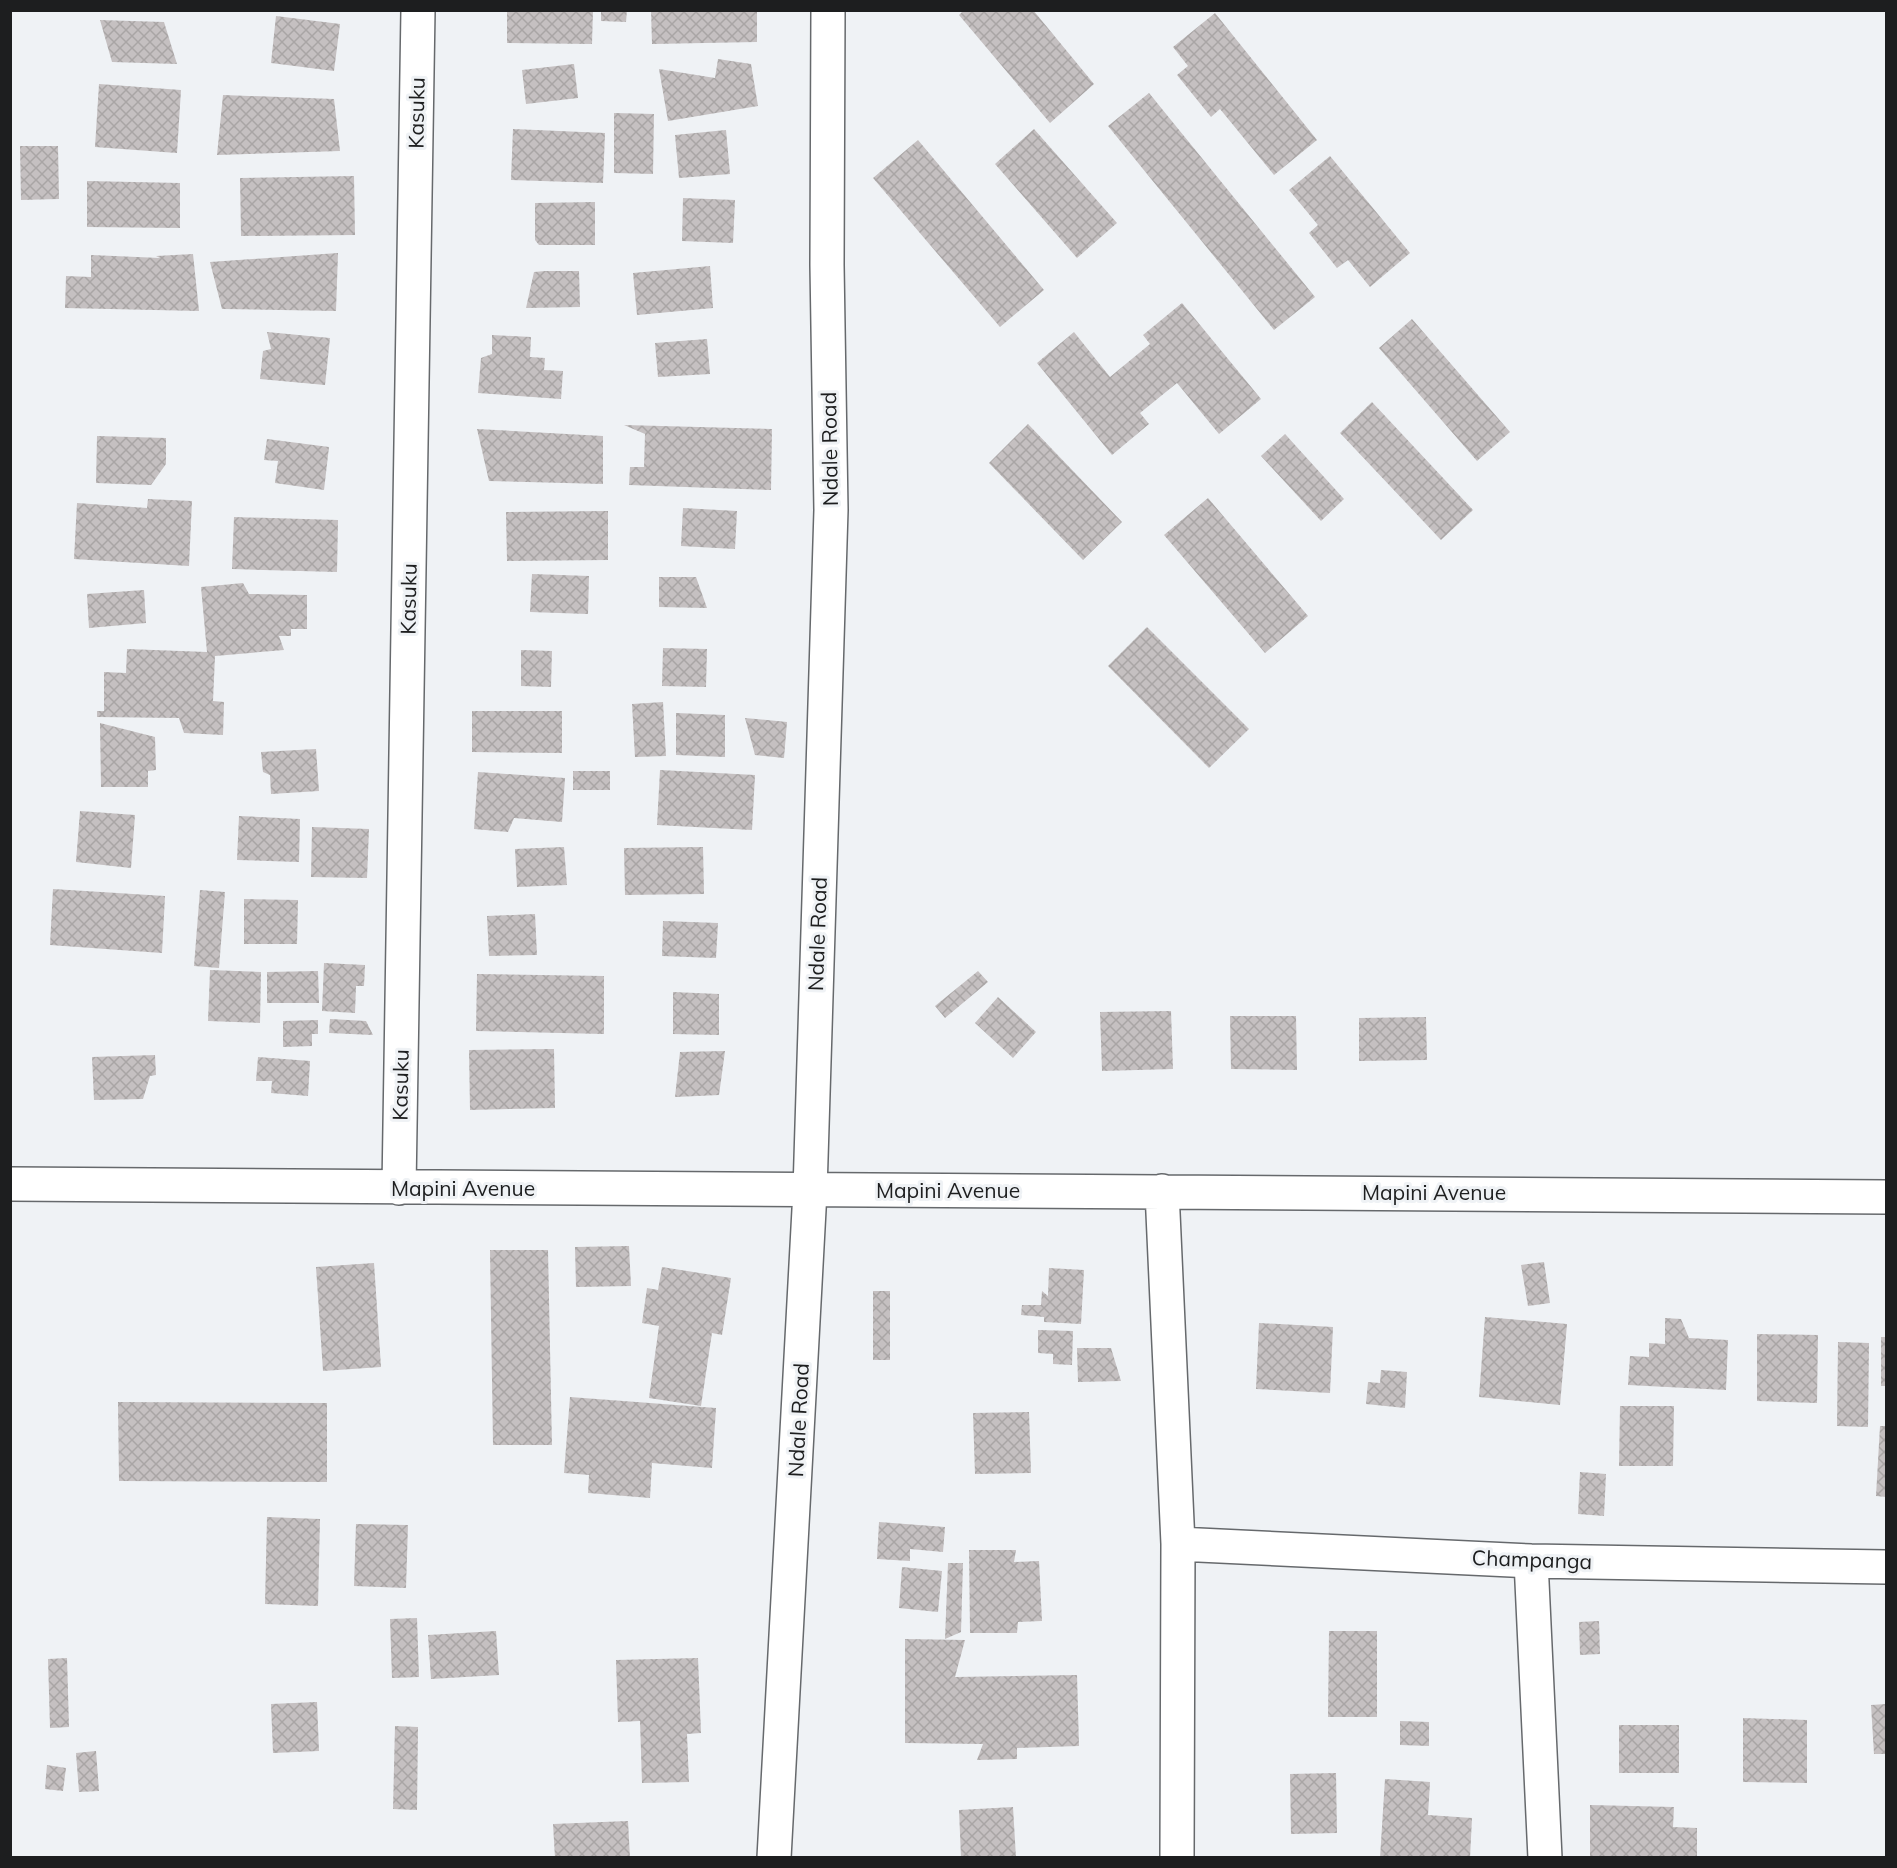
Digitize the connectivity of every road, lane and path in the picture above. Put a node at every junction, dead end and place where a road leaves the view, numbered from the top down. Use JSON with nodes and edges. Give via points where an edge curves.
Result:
{"nodes":[{"id":1,"x":418,"y":10,"type":"edge"},
{"id":2,"x":828,"y":10,"type":"edge"},
{"id":3,"x":10,"y":1184,"type":"edge"},
{"id":4,"x":399,"y":1188,"type":"junction"},
{"id":5,"x":810,"y":1191,"type":"junction"},
{"id":6,"x":1162,"y":1191,"type":"junction"},
{"id":7,"x":1887,"y":1197,"type":"edge"},
{"id":8,"x":1178,"y":1544,"type":"junction"},
{"id":9,"x":1531,"y":1561,"type":"junction"},
{"id":10,"x":1887,"y":1567,"type":"edge"},
{"id":11,"x":774,"y":1857,"type":"edge"},
{"id":12,"x":1177,"y":1857,"type":"edge"},
{"id":13,"x":1545,"y":1857,"type":"edge"}],
"edges":[{"from":1,"to":4,"type":"street","name":"Kasuku"},
{"from":2,"to":5,"type":"street","name":"Ndale Road","via":[[831,510]]},
{"from":3,"to":4,"type":"street","name":"Mapini Avenue"},
{"from":4,"to":5,"type":"street","name":"Mapini Avenue"},
{"from":5,"to":6,"type":"street","name":"Mapini Avenue"},
{"from":5,"to":11,"type":"street","name":"Ndale Road"},
{"from":6,"to":7,"type":"street","name":"Mapini Avenue"},
{"from":6,"to":8,"type":"street"},
{"from":8,"to":9,"type":"street","name":"Champanga"},
{"from":8,"to":12,"type":"street"},
{"from":9,"to":10,"type":"street","name":"Champanga"},
{"from":9,"to":13,"type":"street"}]}
